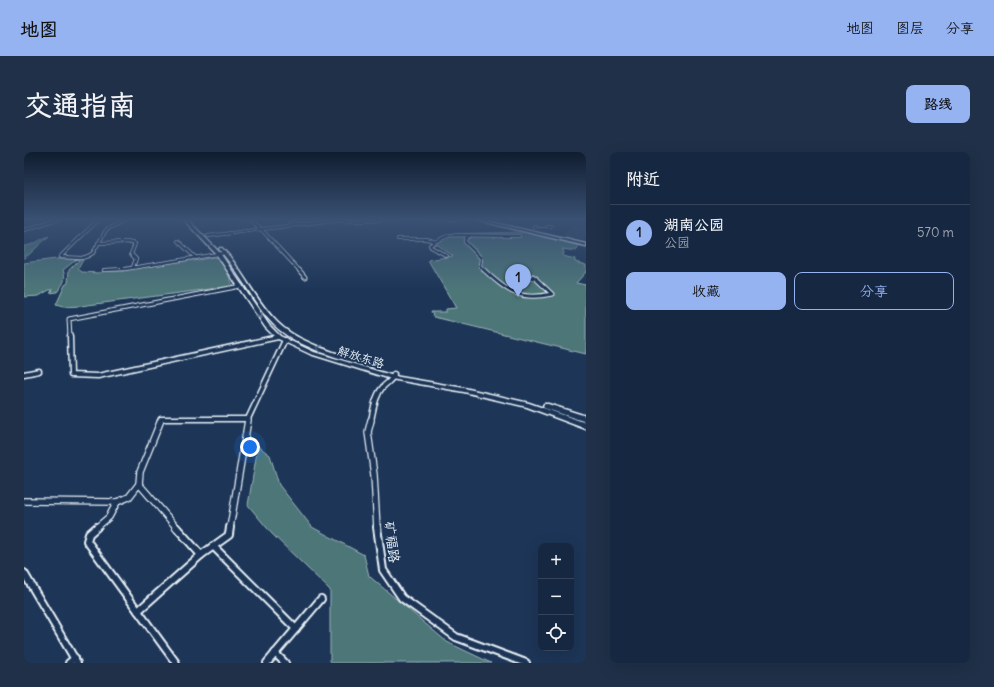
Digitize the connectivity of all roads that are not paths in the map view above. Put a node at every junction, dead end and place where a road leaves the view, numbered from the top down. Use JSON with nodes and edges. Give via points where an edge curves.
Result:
{"nodes":[{"id":1,"x":75,"y":243,"type":"edge"},
{"id":2,"x":98,"y":243,"type":"joint"},
{"id":3,"x":102,"y":243,"type":"edge"},
{"id":4,"x":130,"y":243,"type":"edge"},
{"id":5,"x":180,"y":243,"type":"edge"},
{"id":6,"x":210,"y":243,"type":"edge"},
{"id":7,"x":213,"y":243,"type":"edge"},
{"id":8,"x":274,"y":243,"type":"edge"},
{"id":9,"x":433,"y":243,"type":"edge"},
{"id":10,"x":466,"y":243,"type":"edge"},
{"id":11,"x":221,"y":253,"type":"junction"},
{"id":12,"x":447,"y":256,"type":"dead end"},
{"id":13,"x":196,"y":258,"type":"junction"},
{"id":14,"x":133,"y":267,"type":"junction"},
{"id":15,"x":104,"y":270,"type":"dead end"},
{"id":16,"x":305,"y":277,"type":"dead end"},
{"id":17,"x":514,"y":282,"type":"dead end"},
{"id":18,"x":241,"y":286,"type":"junction"},
{"id":19,"x":278,"y":336,"type":"junction"},
{"id":20,"x":285,"y":340,"type":"junction"},
{"id":21,"x":39,"y":371,"type":"dead end"},
{"id":22,"x":24,"y":374,"type":"edge"},
{"id":23,"x":393,"y":376,"type":"junction"},
{"id":24,"x":248,"y":419,"type":"junction"},
{"id":25,"x":586,"y":420,"type":"edge"},
{"id":26,"x":586,"y":426,"type":"edge"},
{"id":27,"x":139,"y":484,"type":"junction"},
{"id":28,"x":24,"y":501,"type":"edge"},
{"id":29,"x":117,"y":502,"type":"junction"},
{"id":30,"x":213,"y":546,"type":"junction"},
{"id":31,"x":201,"y":555,"type":"junction"},
{"id":32,"x":24,"y":572,"type":"edge"},
{"id":33,"x":321,"y":599,"type":"dead end"},
{"id":34,"x":138,"y":611,"type":"junction"},
{"id":35,"x":296,"y":629,"type":"junction"},
{"id":36,"x":275,"y":653,"type":"junction"},
{"id":37,"x":74,"y":661,"type":"edge"},
{"id":38,"x":176,"y":663,"type":"edge"},
{"id":39,"x":267,"y":663,"type":"edge"},
{"id":40,"x":284,"y":663,"type":"edge"},
{"id":41,"x":526,"y":663,"type":"edge"}],
"edges":[{"from":1,"to":2,"type":"street","via":[[60,258],[88,256],[93,253]]},
{"from":2,"to":3,"type":"street"},
{"from":4,"to":14,"type":"street","via":[[135,244],[131,254],[136,259]]},
{"from":5,"to":13,"type":"street"},
{"from":6,"to":11,"type":"main road","name":"解放东路"},
{"from":7,"to":11,"type":"main road","name":"解放东路"},
{"from":8,"to":16,"type":"street"},
{"from":9,"to":12,"type":"street","via":[[431,247]]},
{"from":10,"to":17,"type":"street","via":[[481,258],[480,266],[518,295],[552,294],[534,277],[512,278]]},
{"from":11,"to":13,"type":"street"},
{"from":11,"to":18,"type":"main road","name":"解放东路"},
{"from":23,"to":11,"type":"main road","name":"解放东路","one_way":true,"via":[[324,350],[276,325],[256,301],[239,272]]},
{"from":13,"to":14,"type":"street"},
{"from":14,"to":15,"type":"street"},
{"from":18,"to":19,"type":"main road","name":"解放东路","one_way":true,"via":[[267,326]]},
{"from":18,"to":19,"type":"street","via":[[69,319],[71,375],[98,376]]},
{"from":19,"to":20,"type":"main road","name":"解放东路"},
{"from":20,"to":23,"type":"main road","name":"解放东路","via":[[312,353]]},
{"from":20,"to":24,"type":"street"},
{"from":21,"to":22,"type":"street"},
{"from":23,"to":25,"type":"main road","name":"解放东路","via":[[465,386],[530,401]]},
{"from":23,"to":26,"type":"main road","name":"解放东路","via":[[529,405]]},
{"from":23,"to":41,"type":"street","name":"矿福路","via":[[381,389],[368,432],[383,570],[402,598],[456,636]]},
{"from":24,"to":27,"type":"street","via":[[161,419],[140,472]]},
{"from":24,"to":30,"type":"street","via":[[229,535]]},
{"from":27,"to":29,"type":"street","via":[[129,497]]},
{"from":27,"to":31,"type":"street"},
{"from":28,"to":29,"type":"street"},
{"from":29,"to":34,"type":"street","via":[[109,517],[89,534],[87,541]]},
{"from":30,"to":31,"type":"street"},
{"from":30,"to":35,"type":"street"},
{"from":31,"to":34,"type":"street"},
{"from":32,"to":37,"type":"street"},
{"from":33,"to":35,"type":"street"},
{"from":34,"to":38,"type":"street"},
{"from":35,"to":36,"type":"street"},
{"from":36,"to":39,"type":"street"},
{"from":36,"to":40,"type":"street"}]}
